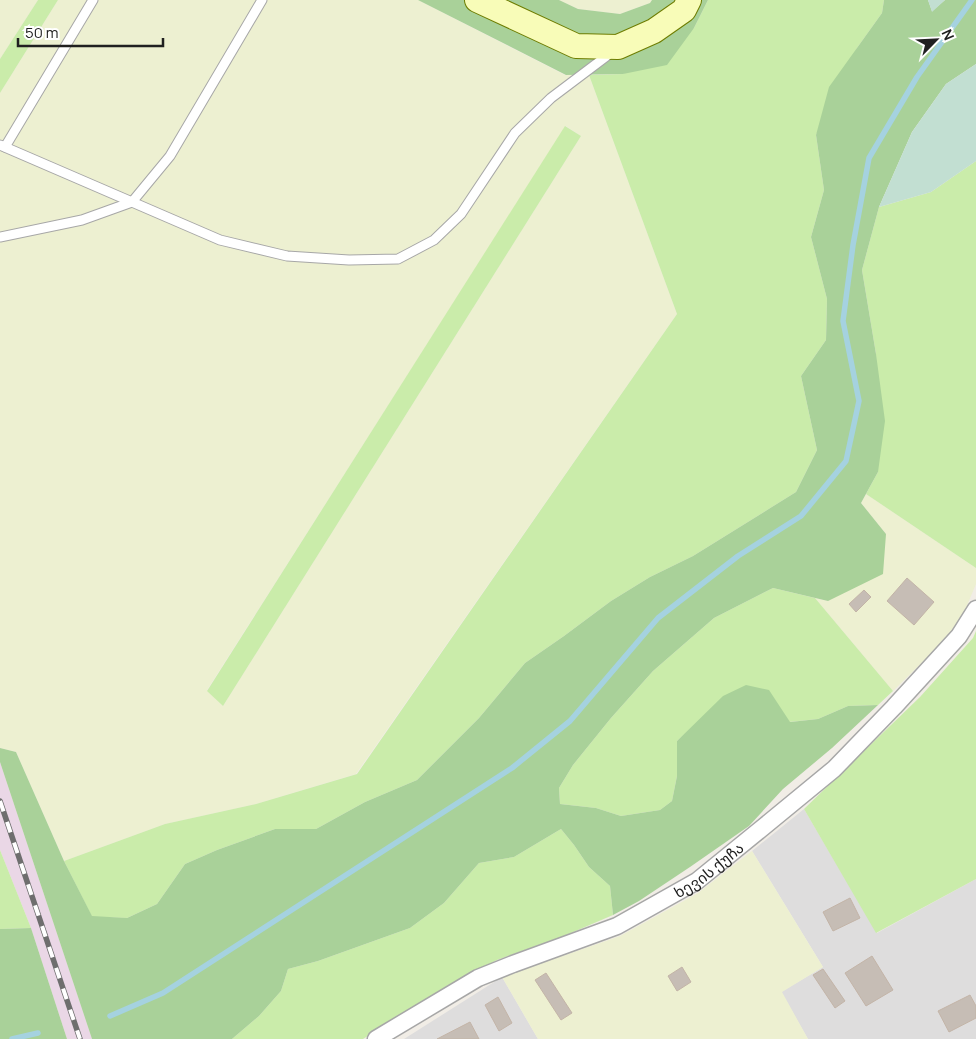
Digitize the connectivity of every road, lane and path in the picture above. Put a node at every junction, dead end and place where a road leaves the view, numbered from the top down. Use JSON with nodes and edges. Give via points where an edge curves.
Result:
{"nodes":[{"id":1,"x":93,"y":0,"type":"edge"},
{"id":2,"x":262,"y":0,"type":"edge"},
{"id":3,"x":477,"y":0,"type":"edge"},
{"id":4,"x":689,"y":0,"type":"edge"},
{"id":5,"x":618,"y":47,"type":"junction"},
{"id":6,"x":2,"y":146,"type":"edge"},
{"id":7,"x":132,"y":202,"type":"junction"},
{"id":8,"x":0,"y":237,"type":"edge"},
{"id":9,"x":976,"y":609,"type":"edge"},
{"id":10,"x":376,"y":1039,"type":"edge"}],
"edges":[{"from":1,"to":6,"type":"lane"},
{"from":2,"to":7,"type":"lane","via":[[170,156]]},
{"from":3,"to":5,"type":"street","via":[[576,46]]},
{"from":4,"to":5,"type":"street","via":[[684,10],[654,31]]},
{"from":5,"to":7,"type":"lane","via":[[551,98],[515,133],[461,214],[434,240],[398,259],[287,256],[220,240]]},
{"from":6,"to":7,"type":"lane"},
{"from":7,"to":8,"type":"lane","via":[[82,220]]},
{"from":9,"to":10,"type":"street","name":"ხევის ქუჩა","via":[[959,636],[834,769],[697,881],[617,926],[478,978]]}]}
